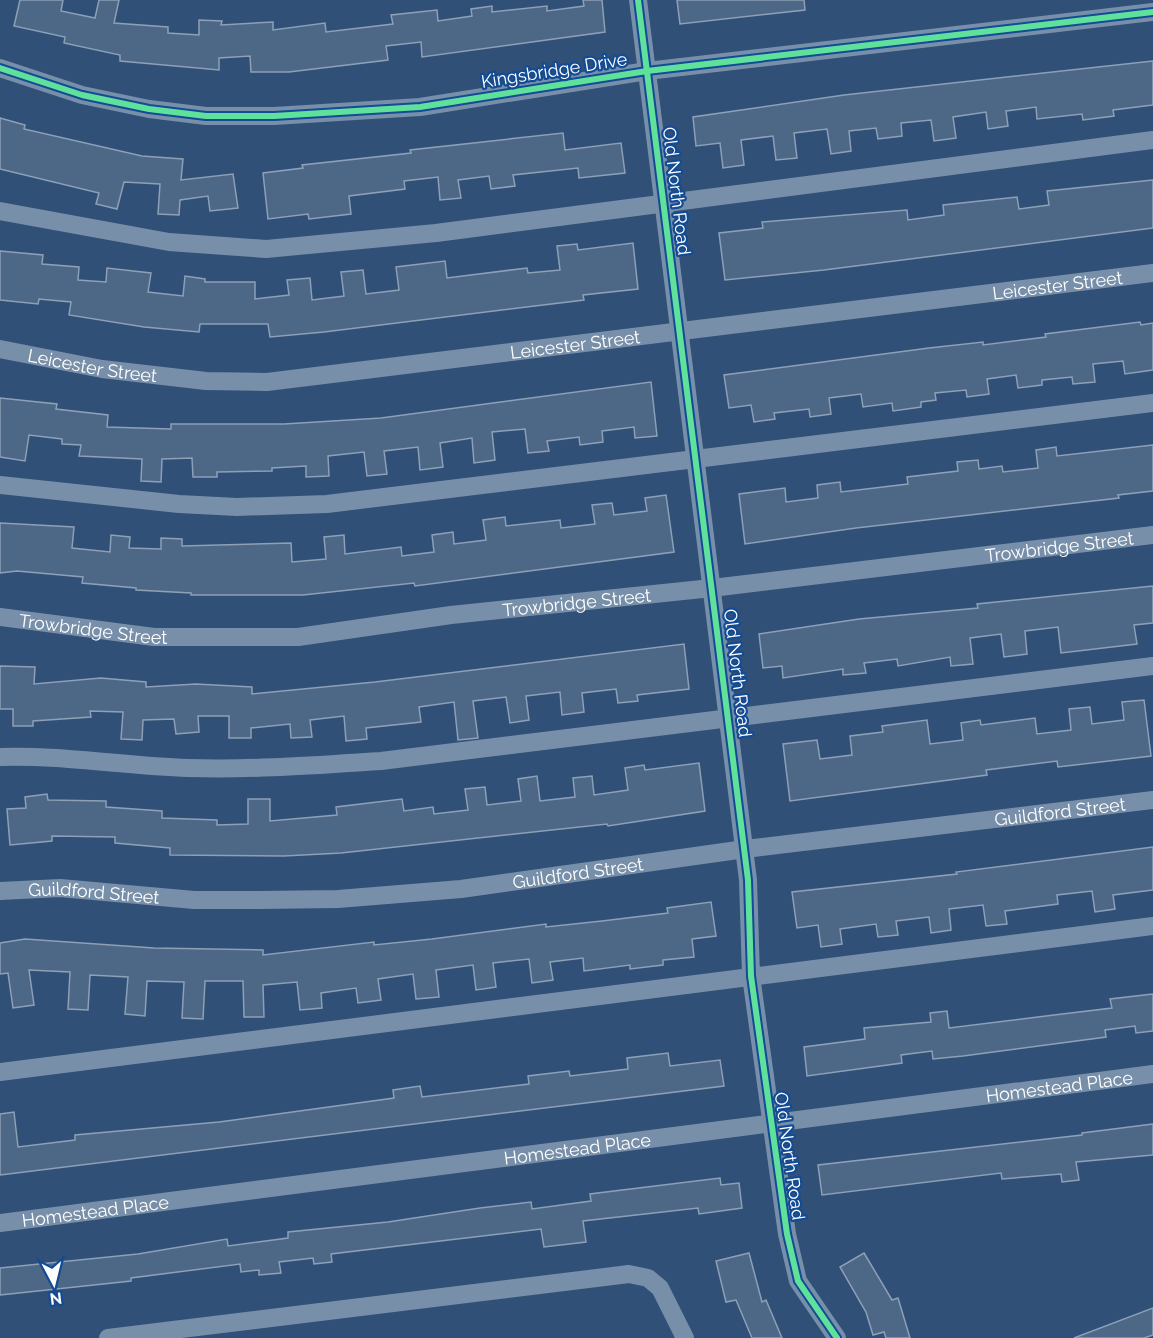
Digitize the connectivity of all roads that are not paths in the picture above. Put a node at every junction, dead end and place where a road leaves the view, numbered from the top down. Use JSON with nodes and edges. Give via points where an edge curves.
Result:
{"nodes":[{"id":1,"x":638,"y":0,"type":"edge"},
{"id":2,"x":1153,"y":12,"type":"edge"},
{"id":3,"x":0,"y":68,"type":"edge"},
{"id":4,"x":646,"y":71,"type":"junction"},
{"id":5,"x":1153,"y":140,"type":"edge"},
{"id":6,"x":663,"y":202,"type":"junction"},
{"id":7,"x":0,"y":211,"type":"edge"},
{"id":8,"x":1153,"y":273,"type":"edge"},
{"id":9,"x":680,"y":330,"type":"junction"},
{"id":10,"x":0,"y":349,"type":"edge"},
{"id":11,"x":1153,"y":403,"type":"edge"},
{"id":12,"x":696,"y":459,"type":"junction"},
{"id":13,"x":0,"y":485,"type":"edge"},
{"id":14,"x":1153,"y":536,"type":"edge"},
{"id":15,"x":712,"y":588,"type":"junction"},
{"id":16,"x":0,"y":617,"type":"edge"},
{"id":17,"x":1153,"y":666,"type":"edge"},
{"id":18,"x":728,"y":718,"type":"junction"},
{"id":19,"x":0,"y":757,"type":"edge"},
{"id":20,"x":1153,"y":800,"type":"edge"},
{"id":21,"x":745,"y":849,"type":"junction"},
{"id":22,"x":0,"y":891,"type":"edge"},
{"id":23,"x":1153,"y":926,"type":"edge"},
{"id":24,"x":751,"y":976,"type":"junction"},
{"id":25,"x":0,"y":1072,"type":"edge"},
{"id":26,"x":1153,"y":1074,"type":"edge"},
{"id":27,"x":770,"y":1122,"type":"junction"},
{"id":28,"x":0,"y":1223,"type":"edge"},
{"id":29,"x":108,"y":1338,"type":"edge"},
{"id":30,"x":685,"y":1338,"type":"edge"},
{"id":31,"x":837,"y":1338,"type":"edge"}],
"edges":[{"from":1,"to":4,"type":"street","name":"Old North Road"},
{"from":2,"to":4,"type":"street","name":"Kingsbridge Drive"},
{"from":3,"to":4,"type":"street","name":"Kingsbridge Drive","via":[[82,95],[206,116],[420,106]]},
{"from":4,"to":6,"type":"street","name":"Old North Road"},
{"from":5,"to":6,"type":"street"},
{"from":6,"to":7,"type":"street","via":[[424,234],[266,249],[169,242]]},
{"from":6,"to":9,"type":"street","name":"Old North Road"},
{"from":8,"to":9,"type":"street","name":"Leicester Street"},
{"from":9,"to":10,"type":"street","name":"Leicester Street","via":[[267,382],[206,381],[102,369]]},
{"from":9,"to":12,"type":"street","name":"Old North Road"},
{"from":11,"to":12,"type":"street"},
{"from":12,"to":13,"type":"street","via":[[286,506],[179,504]]},
{"from":12,"to":15,"type":"street","name":"Old North Road"},
{"from":14,"to":15,"type":"street","name":"Trowbridge Street"},
{"from":15,"to":16,"type":"street","name":"Trowbridge Street","via":[[451,615],[298,637],[154,637]]},
{"from":15,"to":18,"type":"street","name":"Old North Road"},
{"from":17,"to":18,"type":"street"},
{"from":18,"to":19,"type":"street","via":[[327,765],[187,768]]},
{"from":18,"to":21,"type":"street","name":"Old North Road"},
{"from":20,"to":21,"type":"street","name":"Guildford Street"},
{"from":21,"to":22,"type":"street","name":"Guildford Street","via":[[461,889],[338,899],[194,900],[60,888]]},
{"from":21,"to":24,"type":"street","name":"Old North Road"},
{"from":23,"to":24,"type":"street"},
{"from":24,"to":25,"type":"street"},
{"from":24,"to":27,"type":"street","name":"Old North Road"},
{"from":26,"to":27,"type":"street","name":"Homestead Place"},
{"from":27,"to":28,"type":"street","name":"Homestead Place"},
{"from":27,"to":31,"type":"street","name":"Old North Road","via":[[798,1281]]},
{"from":29,"to":30,"type":"street","via":[[629,1274],[648,1278],[660,1288]]}]}
